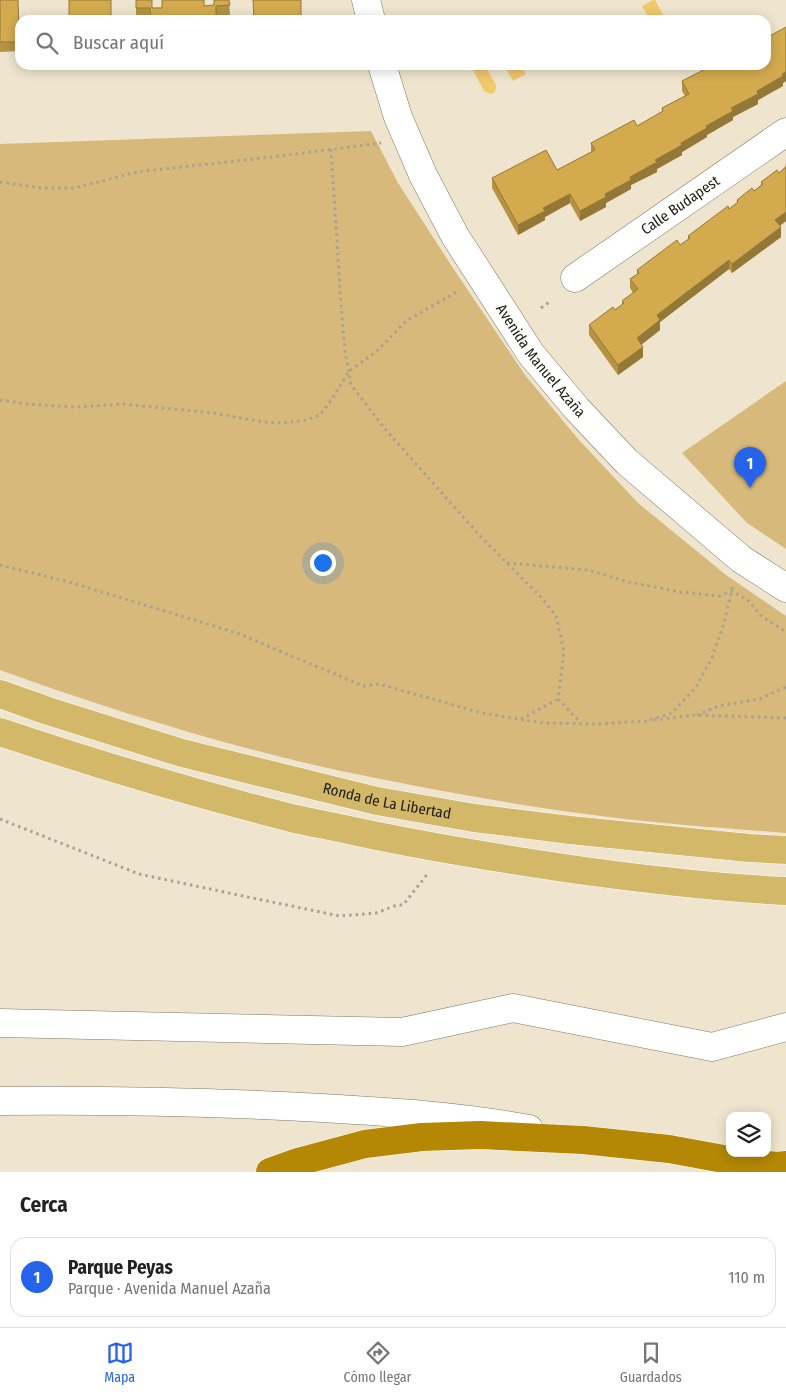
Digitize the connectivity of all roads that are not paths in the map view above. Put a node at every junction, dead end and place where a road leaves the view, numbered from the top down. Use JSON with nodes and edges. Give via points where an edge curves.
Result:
{"nodes":[{"id":1,"x":366,"y":0,"type":"edge"},
{"id":2,"x":370,"y":15,"type":"edge"},
{"id":3,"x":384,"y":70,"type":"edge"},
{"id":4,"x":786,"y":132,"type":"edge"},
{"id":5,"x":575,"y":278,"type":"dead end"},
{"id":6,"x":786,"y":588,"type":"edge"},
{"id":7,"x":0,"y":694,"type":"edge"},
{"id":8,"x":0,"y":732,"type":"edge"},
{"id":9,"x":786,"y":850,"type":"edge"},
{"id":10,"x":786,"y":891,"type":"edge"},
{"id":11,"x":0,"y":1023,"type":"edge"},
{"id":12,"x":786,"y":1027,"type":"edge"},
{"id":13,"x":0,"y":1101,"type":"edge"},
{"id":14,"x":579,"y":1140,"type":"junction"},
{"id":15,"x":786,"y":1166,"type":"edge"},
{"id":16,"x":270,"y":1172,"type":"edge"}],
"edges":[{"from":1,"to":2,"type":"street"},
{"from":3,"to":6,"type":"street","name":"Avenida Manuel Azaña","via":[[398,117],[455,236],[532,354],[577,409],[627,462],[741,558]]},
{"from":4,"to":5,"type":"street","name":"Calle Budapest"},
{"from":7,"to":9,"type":"main road","name":"Ronda de La Libertad","via":[[182,754],[377,801],[570,830]]},
{"from":8,"to":10,"type":"main road","via":[[194,792],[385,838],[627,876]]},
{"from":11,"to":12,"type":"street","via":[[402,1032],[513,1008],[712,1047]]},
{"from":13,"to":14,"type":"street","via":[[96,1100],[398,1112],[492,1122]]},
{"from":14,"to":15,"type":"highway"},
{"from":14,"to":16,"type":"highway","via":[[480,1135],[422,1137],[365,1144]]}]}
